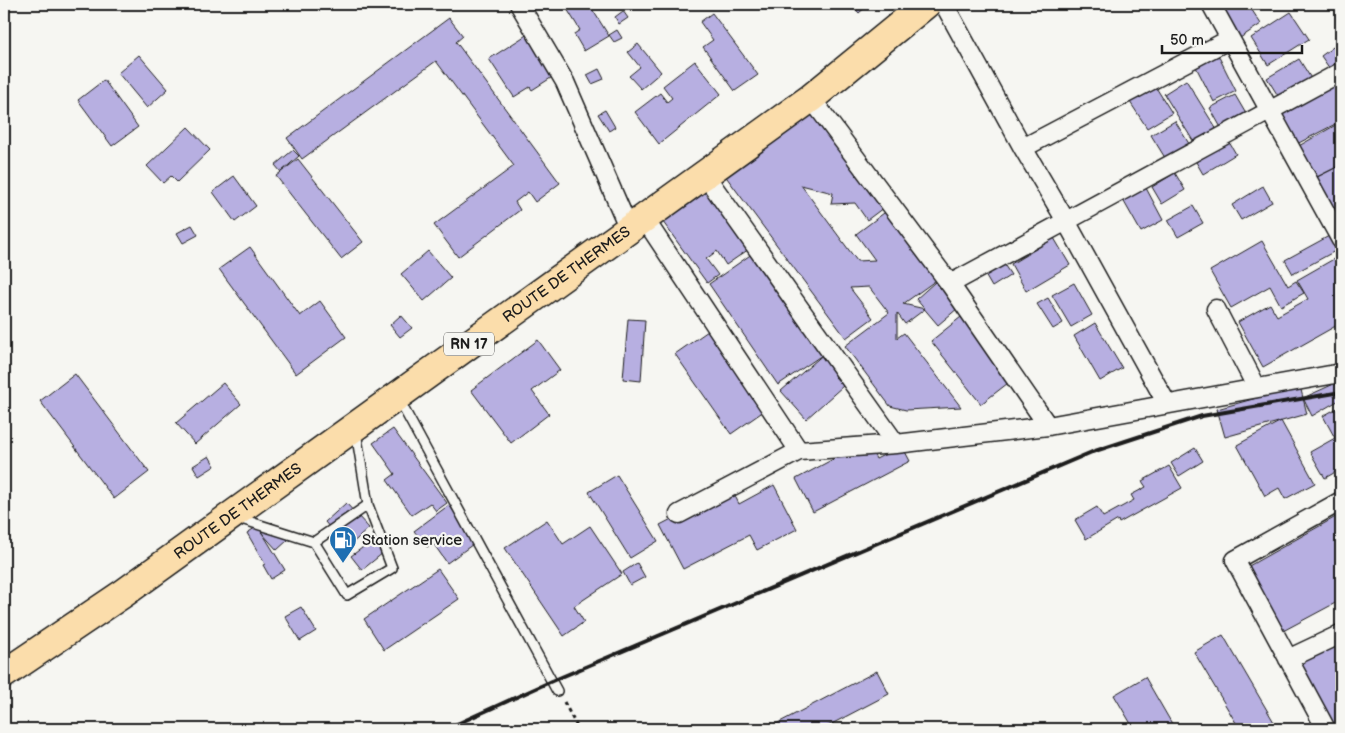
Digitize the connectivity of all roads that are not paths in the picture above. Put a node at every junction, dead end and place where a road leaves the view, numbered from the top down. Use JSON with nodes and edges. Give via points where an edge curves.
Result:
{"nodes":[{"id":1,"x":519,"y":4,"type":"edge"},
{"id":2,"x":926,"y":4,"type":"edge"},
{"id":3,"x":944,"y":4,"type":"edge"},
{"id":4,"x":1211,"y":4,"type":"edge"},
{"id":5,"x":1230,"y":38,"type":"junction"},
{"id":6,"x":1341,"y":72,"type":"edge"},
{"id":7,"x":810,"y":98,"type":"junction"},
{"id":8,"x":1270,"y":111,"type":"junction"},
{"id":9,"x":1023,"y":148,"type":"junction"},
{"id":10,"x":704,"y":175,"type":"junction"},
{"id":11,"x":1066,"y":221,"type":"junction"},
{"id":12,"x":636,"y":224,"type":"junction"},
{"id":13,"x":1341,"y":240,"type":"edge"},
{"id":14,"x":950,"y":284,"type":"junction"},
{"id":15,"x":1216,"y":309,"type":"dead end"},
{"id":16,"x":1341,"y":373,"type":"edge"},
{"id":17,"x":1257,"y":388,"type":"junction"},
{"id":18,"x":397,"y":396,"type":"junction"},
{"id":19,"x":1167,"y":404,"type":"junction"},
{"id":20,"x":355,"y":426,"type":"junction"},
{"id":21,"x":1048,"y":426,"type":"junction"},
{"id":22,"x":896,"y":444,"type":"junction"},
{"id":23,"x":799,"y":451,"type":"junction"},
{"id":24,"x":1341,"y":501,"type":"edge"},
{"id":25,"x":368,"y":505,"type":"junction"},
{"id":26,"x":679,"y":514,"type":"dead end"},
{"id":27,"x":230,"y":516,"type":"junction"},
{"id":28,"x":314,"y":542,"type":"junction"},
{"id":29,"x":1341,"y":634,"type":"edge"},
{"id":30,"x":1288,"y":658,"type":"junction"},
{"id":31,"x":4,"y":674,"type":"edge"},
{"id":32,"x":557,"y":691,"type":"road end"},
{"id":33,"x":1326,"y":729,"type":"edge"}],
"edges":[{"from":1,"to":12,"type":"street","via":[[565,82]]},
{"from":2,"to":7,"type":"main road","name":"ROUTE DE THERMES","number":"RN 17"},
{"from":3,"to":9,"type":"street"},
{"from":4,"to":5,"type":"street"},
{"from":5,"to":8,"type":"street"},
{"from":5,"to":9,"type":"street"},
{"from":6,"to":8,"type":"street"},
{"from":7,"to":10,"type":"main road","name":"ROUTE DE THERMES","number":"RN 17"},
{"from":7,"to":14,"type":"street"},
{"from":8,"to":11,"type":"street"},
{"from":8,"to":13,"type":"street"},
{"from":9,"to":11,"type":"street"},
{"from":10,"to":12,"type":"main road","name":"ROUTE DE THERMES","number":"RN 17"},
{"from":10,"to":22,"type":"street"},
{"from":11,"to":14,"type":"street"},
{"from":11,"to":19,"type":"street"},
{"from":12,"to":18,"type":"main road","name":"ROUTE DE THERMES","number":"RN 17"},
{"from":12,"to":23,"type":"street"},
{"from":14,"to":21,"type":"street"},
{"from":15,"to":17,"type":"street"},
{"from":16,"to":17,"type":"street"},
{"from":17,"to":19,"type":"street"},
{"from":18,"to":20,"type":"main road","name":"ROUTE DE THERMES","number":"RN 17"},
{"from":18,"to":32,"type":"lane"},
{"from":19,"to":21,"type":"street"},
{"from":20,"to":25,"type":"lane"},
{"from":20,"to":27,"type":"main road","name":"ROUTE DE THERMES","number":"RN 17"},
{"from":21,"to":22,"type":"street"},
{"from":22,"to":23,"type":"street"},
{"from":23,"to":26,"type":"street"},
{"from":24,"to":30,"type":"street","via":[[1235,560]]},
{"from":25,"to":28,"type":"lane"},
{"from":25,"to":28,"type":"lane","via":[[392,568],[347,595]]},
{"from":27,"to":28,"type":"lane"},
{"from":27,"to":31,"type":"main road","name":"ROUTE DE THERMES","number":"RN 17"},
{"from":29,"to":30,"type":"street"},
{"from":30,"to":33,"type":"street"}]}
